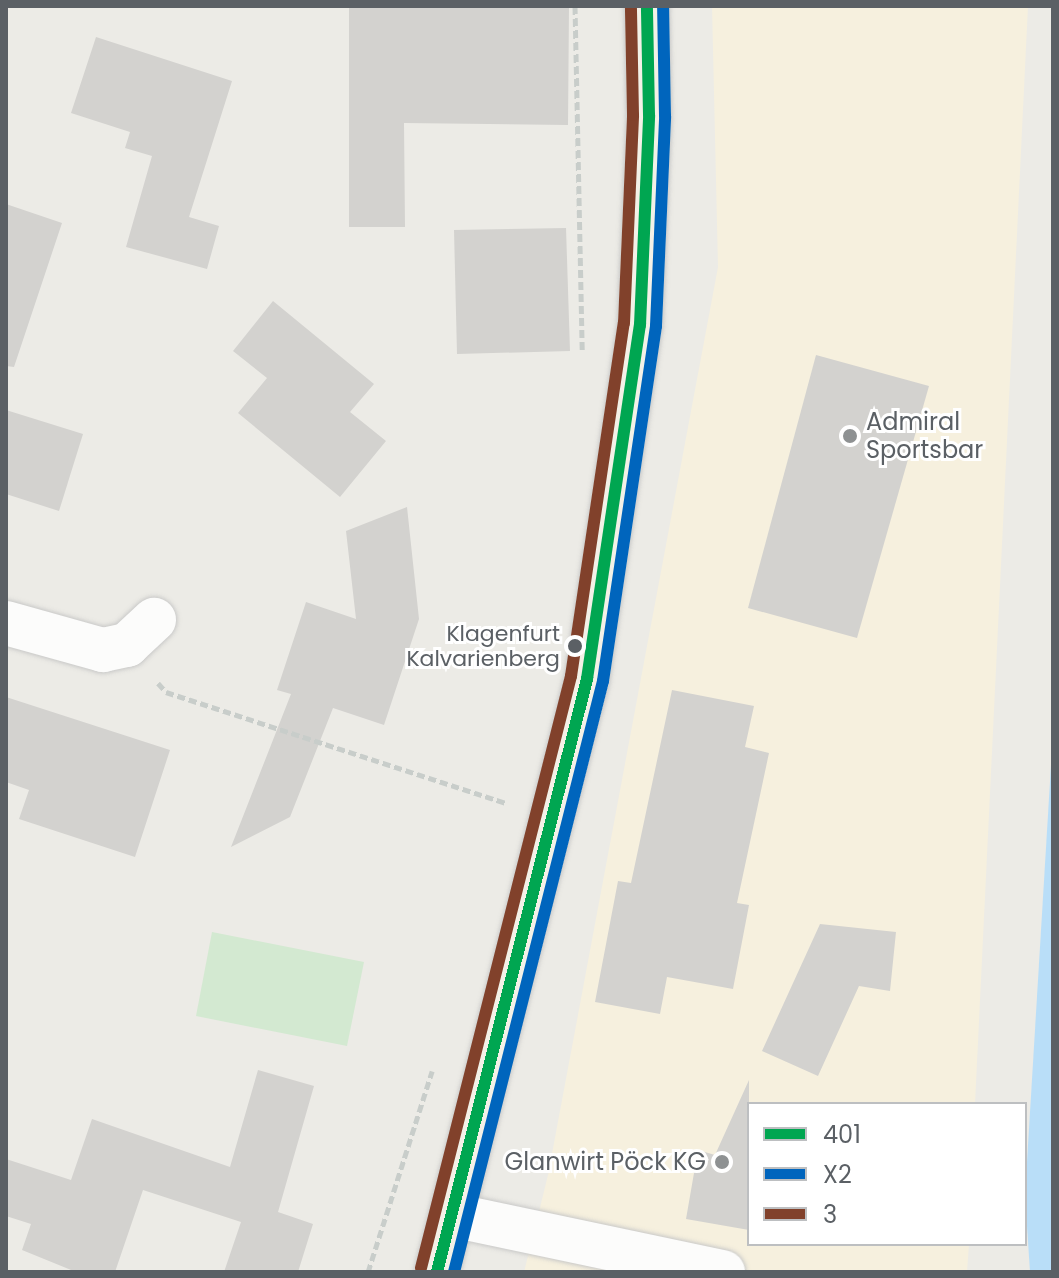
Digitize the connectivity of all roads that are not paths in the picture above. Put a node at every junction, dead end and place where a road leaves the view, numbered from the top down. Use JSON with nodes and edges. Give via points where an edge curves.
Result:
{"nodes":[{"id":1,"x":647,"y":6,"type":"edge"},
{"id":2,"x":154,"y":620,"type":"dead end"},
{"id":3,"x":6,"y":623,"type":"edge"},
{"id":4,"x":452,"y":1215,"type":"junction"},
{"id":5,"x":437,"y":1272,"type":"edge"},
{"id":6,"x":723,"y":1272,"type":"edge"}],
"edges":[{"from":1,"to":4,"type":"main road","via":[[649,115],[640,325],[587,679]]},
{"from":2,"to":3,"type":"street","via":[[127,645],[103,650]]},
{"from":4,"to":5,"type":"main road"},
{"from":4,"to":6,"type":"street"}]}
